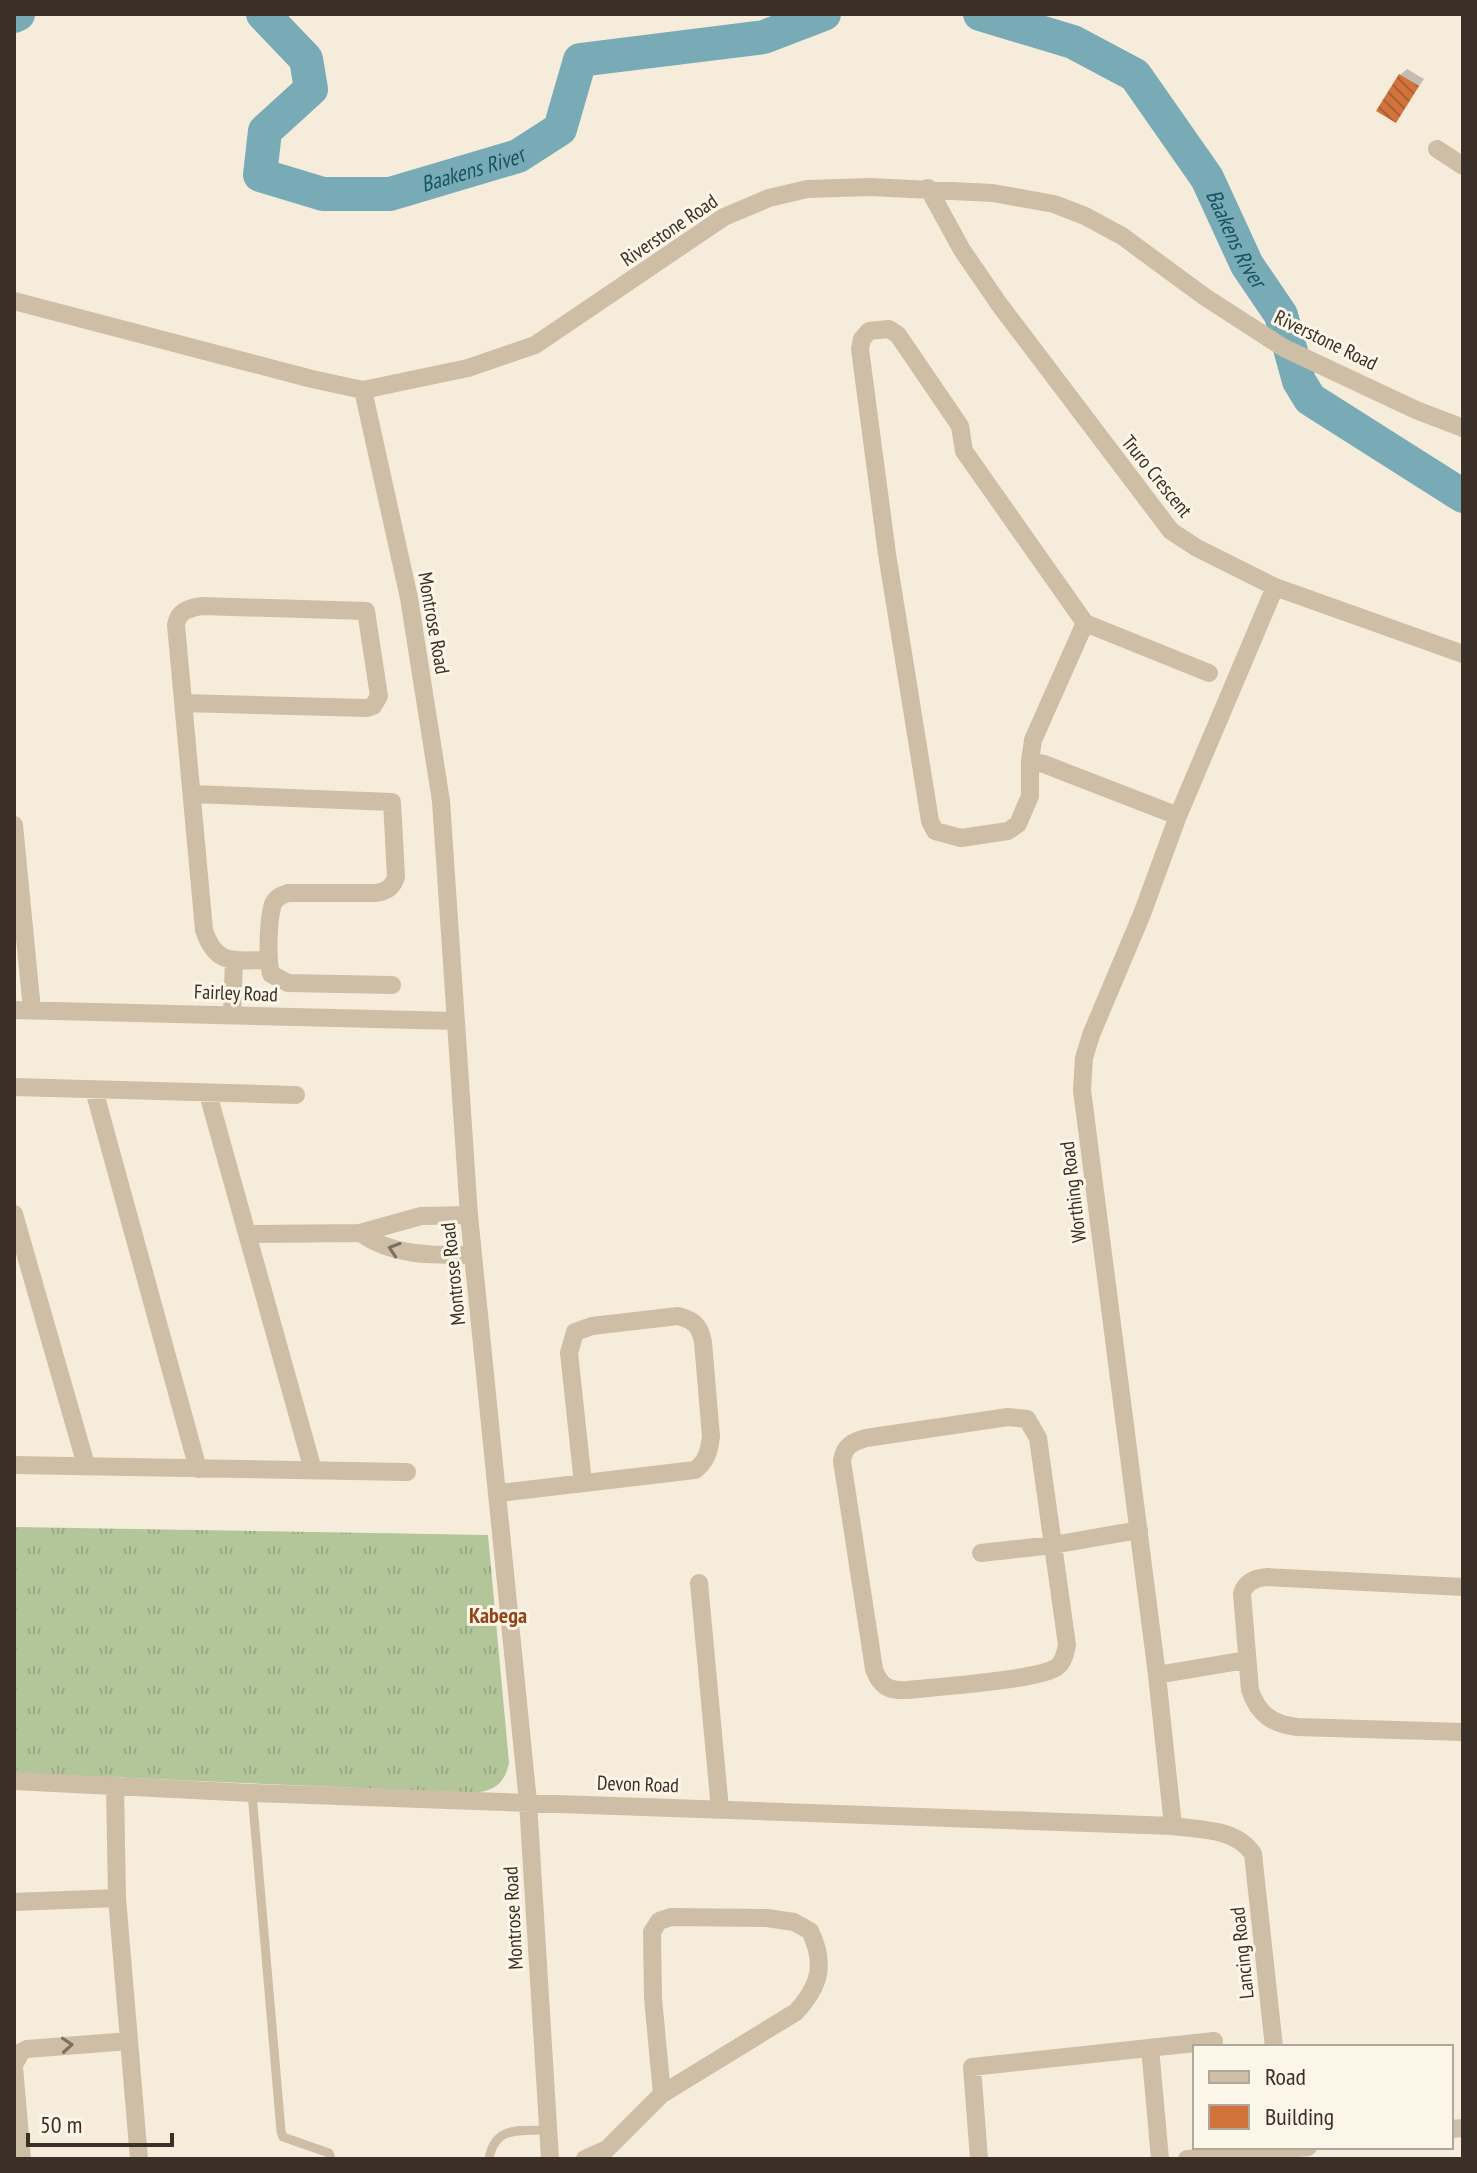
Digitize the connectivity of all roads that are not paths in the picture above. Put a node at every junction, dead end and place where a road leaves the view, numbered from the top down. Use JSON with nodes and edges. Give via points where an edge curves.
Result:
{"nodes":[{"id":1,"x":1437,"y":149,"type":"dead end"},
{"id":2,"x":1463,"y":166,"type":"edge"},
{"id":3,"x":928,"y":188,"type":"junction"},
{"id":4,"x":14,"y":301,"type":"edge"},
{"id":5,"x":363,"y":390,"type":"junction"},
{"id":6,"x":1463,"y":428,"type":"edge"},
{"id":7,"x":1275,"y":587,"type":"junction"},
{"id":8,"x":1085,"y":623,"type":"junction"},
{"id":9,"x":1463,"y":654,"type":"edge"},
{"id":10,"x":1209,"y":673,"type":"dead end"},
{"id":11,"x":184,"y":703,"type":"junction"},
{"id":12,"x":1030,"y":761,"type":"junction"},
{"id":13,"x":193,"y":794,"type":"junction"},
{"id":14,"x":1178,"y":816,"type":"junction"},
{"id":15,"x":14,"y":825,"type":"edge"},
{"id":16,"x":234,"y":960,"type":"junction"},
{"id":17,"x":268,"y":960,"type":"junction"},
{"id":18,"x":392,"y":985,"type":"dead end"},
{"id":19,"x":23,"y":1010,"type":"edge"},
{"id":20,"x":232,"y":1015,"type":"junction"},
{"id":21,"x":456,"y":1021,"type":"junction"},
{"id":22,"x":14,"y":1087,"type":"edge"},
{"id":23,"x":94,"y":1090,"type":"junction"},
{"id":24,"x":208,"y":1094,"type":"junction"},
{"id":25,"x":296,"y":1095,"type":"dead end"},
{"id":26,"x":14,"y":1214,"type":"edge"},
{"id":27,"x":469,"y":1215,"type":"junction"},
{"id":28,"x":360,"y":1233,"type":"junction"},
{"id":29,"x":250,"y":1234,"type":"junction"},
{"id":30,"x":473,"y":1255,"type":"junction"},
{"id":31,"x":14,"y":1465,"type":"edge"},
{"id":32,"x":86,"y":1465,"type":"junction"},
{"id":33,"x":198,"y":1469,"type":"junction"},
{"id":34,"x":313,"y":1470,"type":"junction"},
{"id":35,"x":407,"y":1472,"type":"dead end"},
{"id":36,"x":583,"y":1483,"type":"junction"},
{"id":37,"x":499,"y":1493,"type":"junction"},
{"id":38,"x":1139,"y":1530,"type":"junction"},
{"id":39,"x":1053,"y":1545,"type":"junction"},
{"id":40,"x":981,"y":1553,"type":"dead end"},
{"id":41,"x":699,"y":1583,"type":"dead end"},
{"id":42,"x":1463,"y":1587,"type":"edge"},
{"id":43,"x":1246,"y":1660,"type":"junction"},
{"id":44,"x":1157,"y":1675,"type":"junction"},
{"id":45,"x":1463,"y":1732,"type":"edge"},
{"id":46,"x":14,"y":1781,"type":"edge"},
{"id":47,"x":115,"y":1785,"type":"junction"},
{"id":48,"x":252,"y":1793,"type":"junction"},
{"id":49,"x":528,"y":1802,"type":"junction"},
{"id":50,"x":720,"y":1809,"type":"junction"},
{"id":51,"x":1173,"y":1826,"type":"junction"},
{"id":52,"x":1253,"y":1854,"type":"joint"},
{"id":53,"x":117,"y":1898,"type":"junction"},
{"id":54,"x":14,"y":1902,"type":"edge"},
{"id":55,"x":129,"y":2041,"type":"junction"},
{"id":56,"x":1214,"y":2041,"type":"dead end"},
{"id":57,"x":1274,"y":2045,"type":"edge"},
{"id":58,"x":1150,"y":2048,"type":"junction"},
{"id":59,"x":14,"y":2066,"type":"edge"},
{"id":60,"x":662,"y":2094,"type":"junction"},
{"id":61,"x":548,"y":2130,"type":"junction"},
{"id":62,"x":1287,"y":2152,"type":"edge"},
{"id":63,"x":22,"y":2159,"type":"edge"},
{"id":64,"x":139,"y":2159,"type":"edge"},
{"id":65,"x":331,"y":2159,"type":"edge"},
{"id":66,"x":489,"y":2159,"type":"edge"},
{"id":67,"x":550,"y":2159,"type":"edge"},
{"id":68,"x":585,"y":2159,"type":"edge"},
{"id":69,"x":979,"y":2159,"type":"edge"},
{"id":70,"x":1160,"y":2159,"type":"edge"},
{"id":71,"x":1187,"y":2159,"type":"edge"}],
"edges":[{"from":1,"to":2,"type":"street"},
{"from":3,"to":5,"type":"street","name":"Riverstone Road","via":[[807,189],[769,198],[724,217],[535,345],[468,368]]},
{"from":3,"to":6,"type":"street","name":"Riverstone Road","via":[[993,193],[1054,204],[1085,216],[1292,351]]},
{"from":3,"to":7,"type":"street","name":"Truro Crescent","via":[[999,304],[1171,531]]},
{"from":4,"to":5,"type":"street","name":"Riverstone Road"},
{"from":5,"to":21,"type":"street","name":"Montrose Road","via":[[409,598],[441,801]]},
{"from":7,"to":9,"type":"street","name":"Truro Crescent"},
{"from":7,"to":14,"type":"street","name":"Worthing Road"},
{"from":8,"to":10,"type":"street"},
{"from":8,"to":12,"type":"street","via":[[1033,740]]},
{"from":8,"to":12,"type":"street","via":[[964,451],[960,426],[898,335],[889,329],[869,331],[860,349],[890,569],[935,831],[961,838],[1008,831],[1018,824],[1030,796]]},
{"from":11,"to":11,"type":"street","via":[[373,706],[379,696],[366,611],[202,606],[184,611],[176,625]]},
{"from":11,"to":13,"type":"street"},
{"from":12,"to":14,"type":"street"},
{"from":13,"to":16,"type":"street","via":[[204,930],[210,948]]},
{"from":13,"to":17,"type":"street","via":[[392,802],[394,883],[376,893],[279,896],[273,904]]},
{"from":14,"to":38,"type":"street","name":"Worthing Road","via":[[1091,1035],[1082,1090]]},
{"from":15,"to":19,"type":"street"},
{"from":16,"to":17,"type":"street"},
{"from":16,"to":20,"type":"street"},
{"from":17,"to":18,"type":"street","via":[[271,974],[288,983]]},
{"from":19,"to":20,"type":"street","name":"Fairley Road"},
{"from":20,"to":21,"type":"street","name":"Fairley Road"},
{"from":21,"to":27,"type":"street","name":"Montrose Road"},
{"from":22,"to":23,"type":"street"},
{"from":23,"to":24,"type":"street"},
{"from":23,"to":33,"type":"street"},
{"from":24,"to":25,"type":"street"},
{"from":24,"to":29,"type":"street"},
{"from":26,"to":32,"type":"street"},
{"from":27,"to":28,"type":"street","via":[[421,1216]]},
{"from":27,"to":30,"type":"street","name":"Montrose Road"},
{"from":28,"to":29,"type":"street"},
{"from":30,"to":28,"type":"street","one_way":true,"via":[[412,1254]]},
{"from":29,"to":34,"type":"street"},
{"from":30,"to":37,"type":"street","name":"Montrose Road"},
{"from":31,"to":32,"type":"street"},
{"from":32,"to":33,"type":"street"},
{"from":33,"to":34,"type":"street"},
{"from":34,"to":35,"type":"street"},
{"from":36,"to":36,"type":"street","via":[[569,1353],[575,1332],[664,1317],[691,1319],[703,1342],[711,1437],[702,1464],[695,1470]]},
{"from":36,"to":37,"type":"street"},
{"from":37,"to":49,"type":"street","name":"Montrose Road"},
{"from":38,"to":39,"type":"street"},
{"from":38,"to":44,"type":"street","name":"Worthing Road"},
{"from":39,"to":39,"type":"street","via":[[1041,1450],[1027,1419],[1008,1417],[866,1438],[843,1452],[874,1669],[888,1689],[1031,1675],[1057,1667],[1067,1645]]},
{"from":39,"to":40,"type":"street"},
{"from":41,"to":50,"type":"street"},
{"from":42,"to":43,"type":"street","via":[[1259,1577],[1242,1594]]},
{"from":43,"to":44,"type":"street"},
{"from":43,"to":45,"type":"street","via":[[1255,1704],[1284,1726]]},
{"from":44,"to":51,"type":"street","name":"Worthing Road"},
{"from":46,"to":47,"type":"street","name":"Devon Road"},
{"from":47,"to":48,"type":"street","name":"Devon Road"},
{"from":47,"to":53,"type":"street"},
{"from":48,"to":49,"type":"street","name":"Devon Road"},
{"from":48,"to":65,"type":"lane","via":[[281,2131],[283,2137],[329,2153]]},
{"from":49,"to":50,"type":"street","name":"Devon Road"},
{"from":49,"to":61,"type":"street","name":"Montrose Road"},
{"from":50,"to":51,"type":"street","name":"Devon Road"},
{"from":51,"to":52,"type":"street","name":"Devon Road","via":[[1221,1832]]},
{"from":52,"to":57,"type":"street","name":"Lancing Road"},
{"from":53,"to":54,"type":"street"},
{"from":53,"to":55,"type":"street"},
{"from":59,"to":55,"type":"street","one_way":true,"via":[[27,2049]]},
{"from":55,"to":64,"type":"street"},
{"from":56,"to":58,"type":"street"},
{"from":58,"to":69,"type":"street","via":[[972,2067]]},
{"from":58,"to":70,"type":"street"},
{"from":59,"to":63,"type":"street"},
{"from":60,"to":60,"type":"street","via":[[804,2003],[819,1978],[810,1931],[767,1918],[671,1917],[656,1924],[653,1998]]},
{"from":60,"to":68,"type":"street","via":[[607,2149]]},
{"from":61,"to":66,"type":"lane","via":[[503,2133],[492,2143]]},
{"from":61,"to":67,"type":"street","name":"Montrose Road"},
{"from":62,"to":71,"type":"street"}]}
